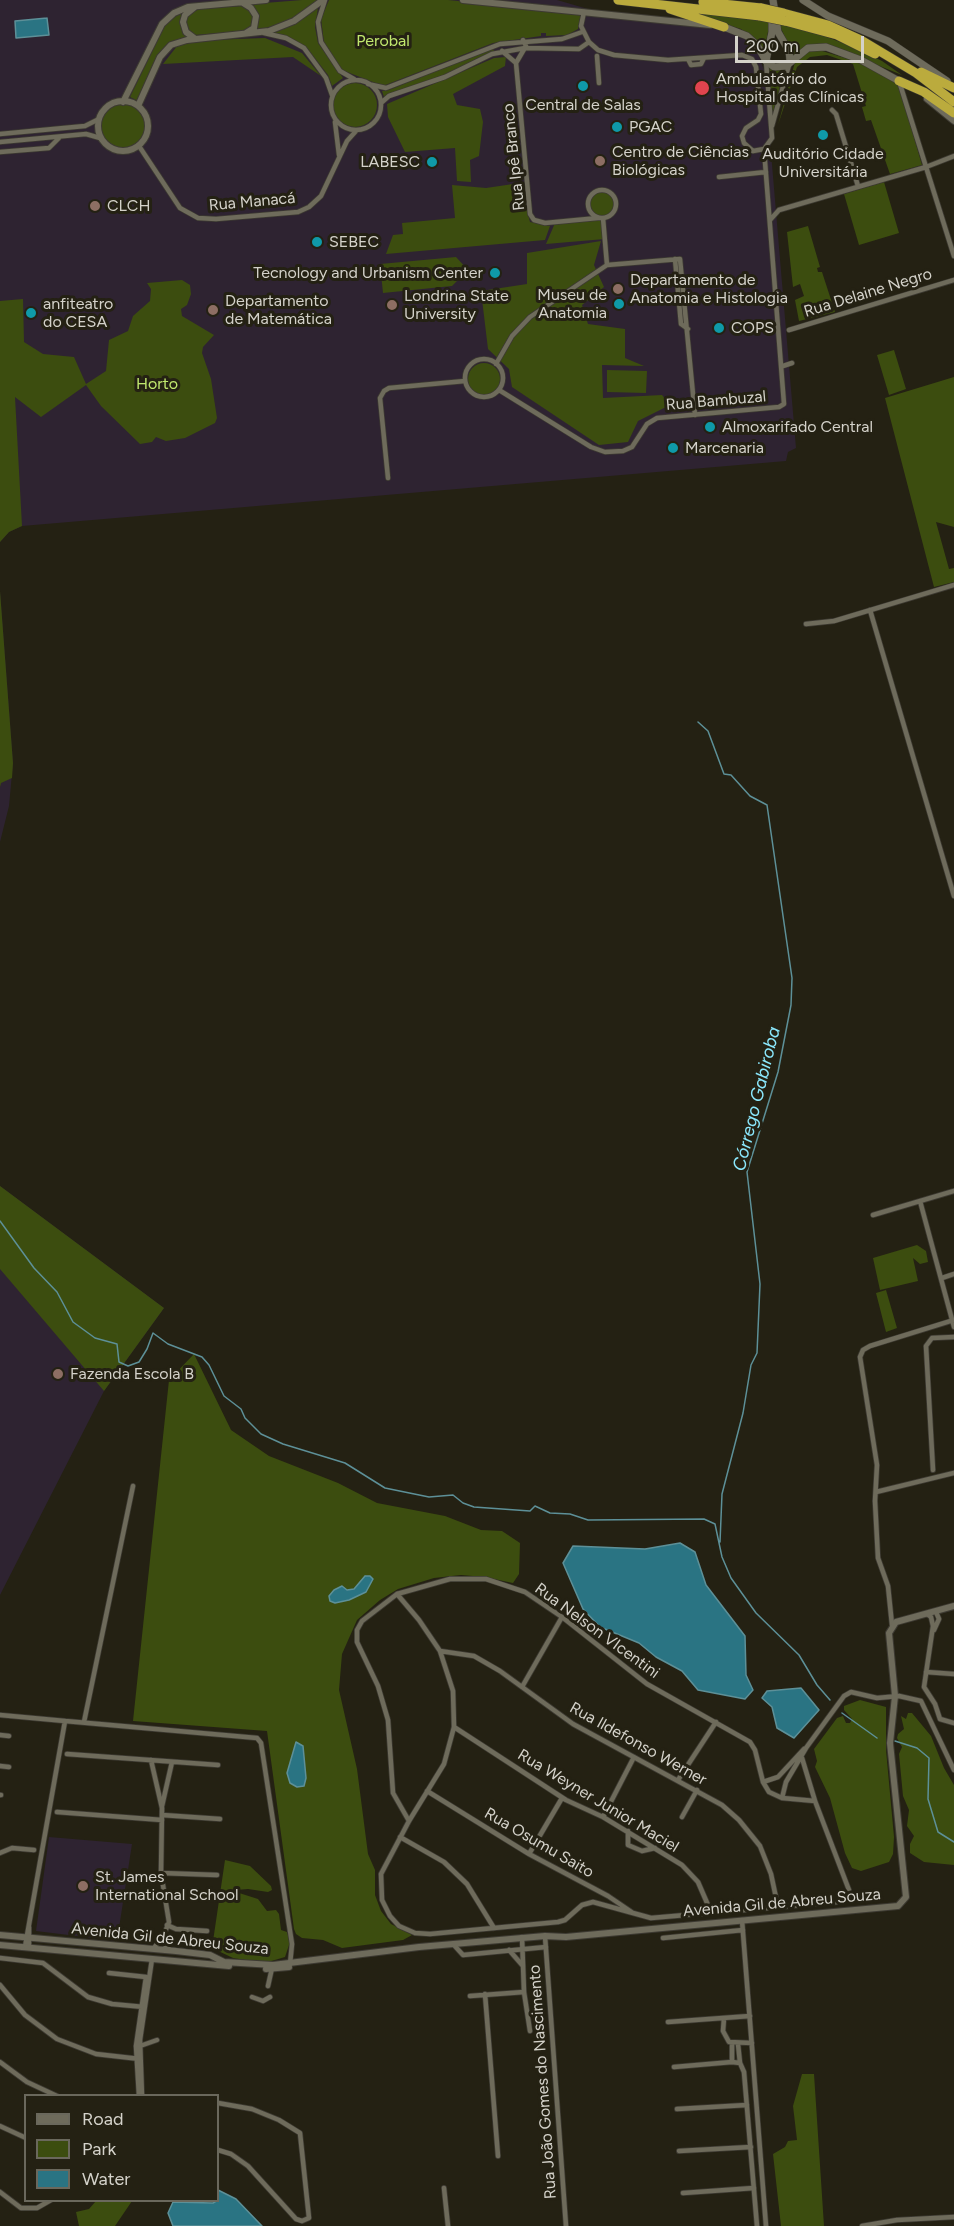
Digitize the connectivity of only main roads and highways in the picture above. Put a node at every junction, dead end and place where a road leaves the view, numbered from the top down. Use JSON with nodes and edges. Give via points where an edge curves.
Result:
{"nodes":[{"id":1,"x":618,"y":0,"type":"edge"},
{"id":2,"x":678,"y":0,"type":"edge"},
{"id":3,"x":771,"y":0,"type":"edge"},
{"id":4,"x":803,"y":0,"type":"edge"},
{"id":5,"x":647,"y":3,"type":"junction"},
{"id":6,"x":760,"y":12,"type":"junction"},
{"id":7,"x":784,"y":17,"type":"junction"},
{"id":8,"x":724,"y":27,"type":"joint"},
{"id":9,"x":890,"y":56,"type":"junction"},
{"id":10,"x":766,"y":61,"type":"junction"},
{"id":11,"x":790,"y":61,"type":"junction"},
{"id":12,"x":899,"y":81,"type":"joint"},
{"id":13,"x":954,"y":87,"type":"edge"},
{"id":14,"x":954,"y":102,"type":"edge"},
{"id":15,"x":954,"y":111,"type":"edge"}],
"edges":[{"from":1,"to":5,"type":"highway"},
{"from":2,"to":6,"type":"highway"},
{"from":3,"to":10,"type":"main road","via":[[772,32]]},
{"from":3,"to":11,"type":"main road"},
{"from":4,"to":13,"type":"main road","via":[[828,16],[898,47]]},
{"from":5,"to":6,"type":"highway"},
{"from":5,"to":8,"type":"highway"},
{"from":6,"to":7,"type":"highway","bridge":true},
{"from":7,"to":9,"type":"highway","via":[[828,25]]},
{"from":7,"to":15,"type":"highway","via":[[837,35],[879,56],[906,72]]},
{"from":8,"to":10,"type":"main road","via":[[747,36]]},
{"from":9,"to":13,"type":"highway"},
{"from":9,"to":14,"type":"highway"},
{"from":10,"to":11,"type":"main road","via":[[778,68]]},
{"from":11,"to":12,"type":"main road","via":[[808,48],[826,47]]},
{"from":12,"to":15,"type":"highway"}]}
